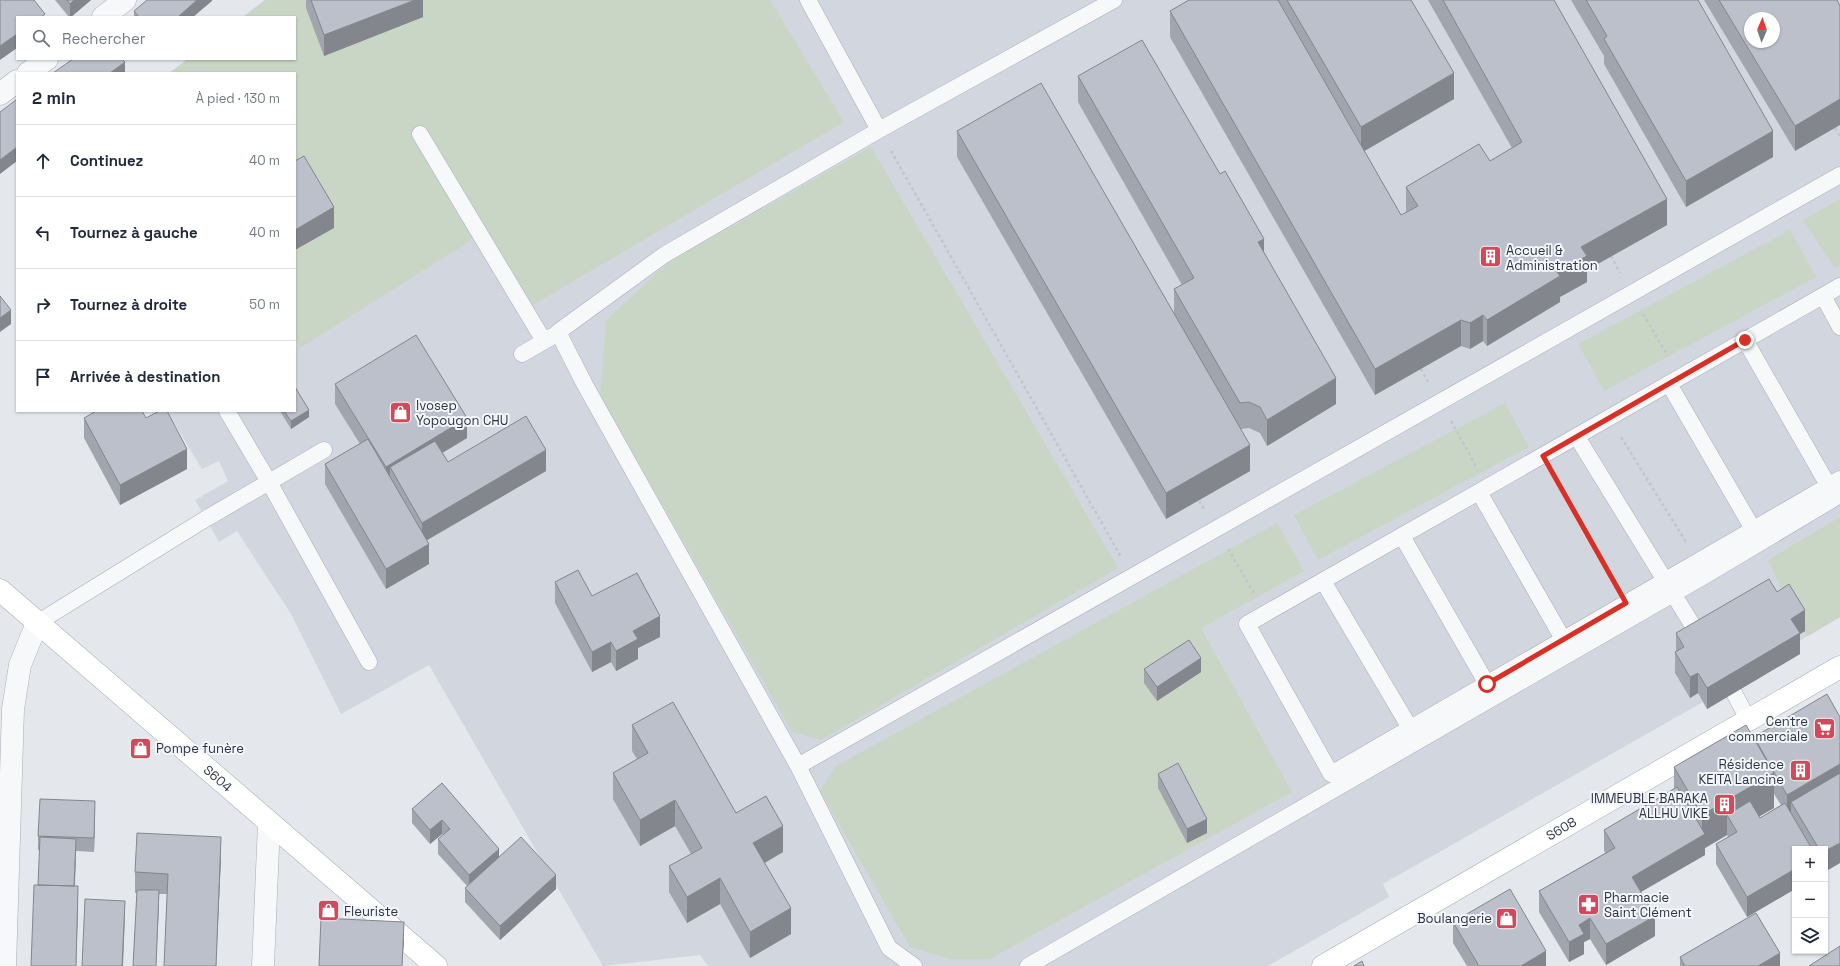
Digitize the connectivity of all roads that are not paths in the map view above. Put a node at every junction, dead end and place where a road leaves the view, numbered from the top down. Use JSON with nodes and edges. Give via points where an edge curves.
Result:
{"nodes":[{"id":1,"x":125,"y":0,"type":"edge"},
{"id":2,"x":808,"y":0,"type":"edge"},
{"id":3,"x":1114,"y":0,"type":"edge"},
{"id":4,"x":104,"y":16,"type":"edge"},
{"id":5,"x":46,"y":60,"type":"edge"},
{"id":6,"x":29,"y":72,"type":"edge"},
{"id":7,"x":16,"y":82,"type":"edge"},
{"id":8,"x":0,"y":94,"type":"edge"},
{"id":9,"x":879,"y":130,"type":"junction"},
{"id":10,"x":420,"y":134,"type":"dead end"},
{"id":11,"x":1840,"y":175,"type":"edge"},
{"id":12,"x":1840,"y":286,"type":"edge"},
{"id":13,"x":1823,"y":296,"type":"junction"},
{"id":14,"x":1840,"y":327,"type":"edge"},
{"id":15,"x":558,"y":332,"type":"junction"},
{"id":16,"x":1745,"y":340,"type":"junction"},
{"id":17,"x":544,"y":341,"type":"junction"},
{"id":18,"x":522,"y":354,"type":"dead end"},
{"id":19,"x":1669,"y":384,"type":"junction"},
{"id":20,"x":228,"y":412,"type":"edge"},
{"id":21,"x":1577,"y":436,"type":"junction"},
{"id":22,"x":324,"y":450,"type":"dead end"},
{"id":23,"x":270,"y":482,"type":"junction"},
{"id":24,"x":1836,"y":486,"type":"edge"},
{"id":25,"x":1479,"y":492,"type":"junction"},
{"id":26,"x":1753,"y":529,"type":"junction"},
{"id":27,"x":1402,"y":536,"type":"junction"},
{"id":28,"x":1323,"y":581,"type":"junction"},
{"id":29,"x":1669,"y":587,"type":"junction"},
{"id":30,"x":0,"y":590,"type":"edge"},
{"id":31,"x":37,"y":623,"type":"junction"},
{"id":32,"x":1563,"y":639,"type":"junction"},
{"id":33,"x":1701,"y":639,"type":"edge"},
{"id":34,"x":369,"y":662,"type":"dead end"},
{"id":35,"x":1840,"y":667,"type":"edge"},
{"id":36,"x":1487,"y":684,"type":"junction"},
{"id":37,"x":1734,"y":693,"type":"edge"},
{"id":38,"x":1749,"y":721,"type":"junction"},
{"id":39,"x":1410,"y":728,"type":"junction"},
{"id":40,"x":798,"y":766,"type":"junction"},
{"id":41,"x":270,"y":822,"type":"junction"},
{"id":42,"x":6,"y":966,"type":"edge"},
{"id":43,"x":263,"y":966,"type":"edge"},
{"id":44,"x":436,"y":966,"type":"edge"},
{"id":45,"x":914,"y":966,"type":"edge"},
{"id":46,"x":1028,"y":966,"type":"edge"},
{"id":47,"x":1323,"y":966,"type":"edge"}],
"edges":[{"from":1,"to":4,"type":"street"},
{"from":2,"to":9,"type":"lane"},
{"from":3,"to":9,"type":"lane"},
{"from":5,"to":6,"type":"street"},
{"from":7,"to":8,"type":"street"},
{"from":9,"to":15,"type":"lane","via":[[664,255]]},
{"from":10,"to":17,"type":"lane"},
{"from":11,"to":40,"type":"lane"},
{"from":12,"to":13,"type":"lane"},
{"from":13,"to":14,"type":"lane"},
{"from":13,"to":16,"type":"lane"},
{"from":15,"to":17,"type":"lane"},
{"from":15,"to":40,"type":"lane"},
{"from":16,"to":19,"type":"lane"},
{"from":16,"to":24,"type":"lane"},
{"from":17,"to":18,"type":"lane"},
{"from":19,"to":21,"type":"lane"},
{"from":19,"to":26,"type":"lane"},
{"from":20,"to":23,"type":"lane"},
{"from":21,"to":25,"type":"lane"},
{"from":21,"to":29,"type":"lane"},
{"from":22,"to":23,"type":"lane"},
{"from":23,"to":31,"type":"lane","via":[[206,518]]},
{"from":23,"to":34,"type":"lane"},
{"from":24,"to":26,"type":"lane"},
{"from":24,"to":29,"type":"lane"},
{"from":25,"to":27,"type":"lane"},
{"from":25,"to":32,"type":"lane"},
{"from":26,"to":29,"type":"lane","via":[[1698,561]]},
{"from":27,"to":28,"type":"lane"},
{"from":27,"to":36,"type":"lane"},
{"from":28,"to":39,"type":"lane"},
{"from":28,"to":39,"type":"lane","via":[[1247,624],[1331,774]]},
{"from":29,"to":32,"type":"lane","via":[[1626,603]]},
{"from":29,"to":33,"type":"lane"},
{"from":29,"to":46,"type":"lane"},
{"from":30,"to":31,"type":"street","name":"S604"},
{"from":31,"to":41,"type":"street","name":"S604"},
{"from":31,"to":42,"type":"street","via":[[20,664],[13,709]]},
{"from":32,"to":36,"type":"lane"},
{"from":35,"to":38,"type":"street","name":"S608"},
{"from":36,"to":39,"type":"lane"},
{"from":37,"to":38,"type":"lane"},
{"from":38,"to":47,"type":"street","name":"S608"},
{"from":40,"to":45,"type":"lane","via":[[889,948]]},
{"from":41,"to":43,"type":"street"},
{"from":41,"to":44,"type":"street","name":"S604"}]}
